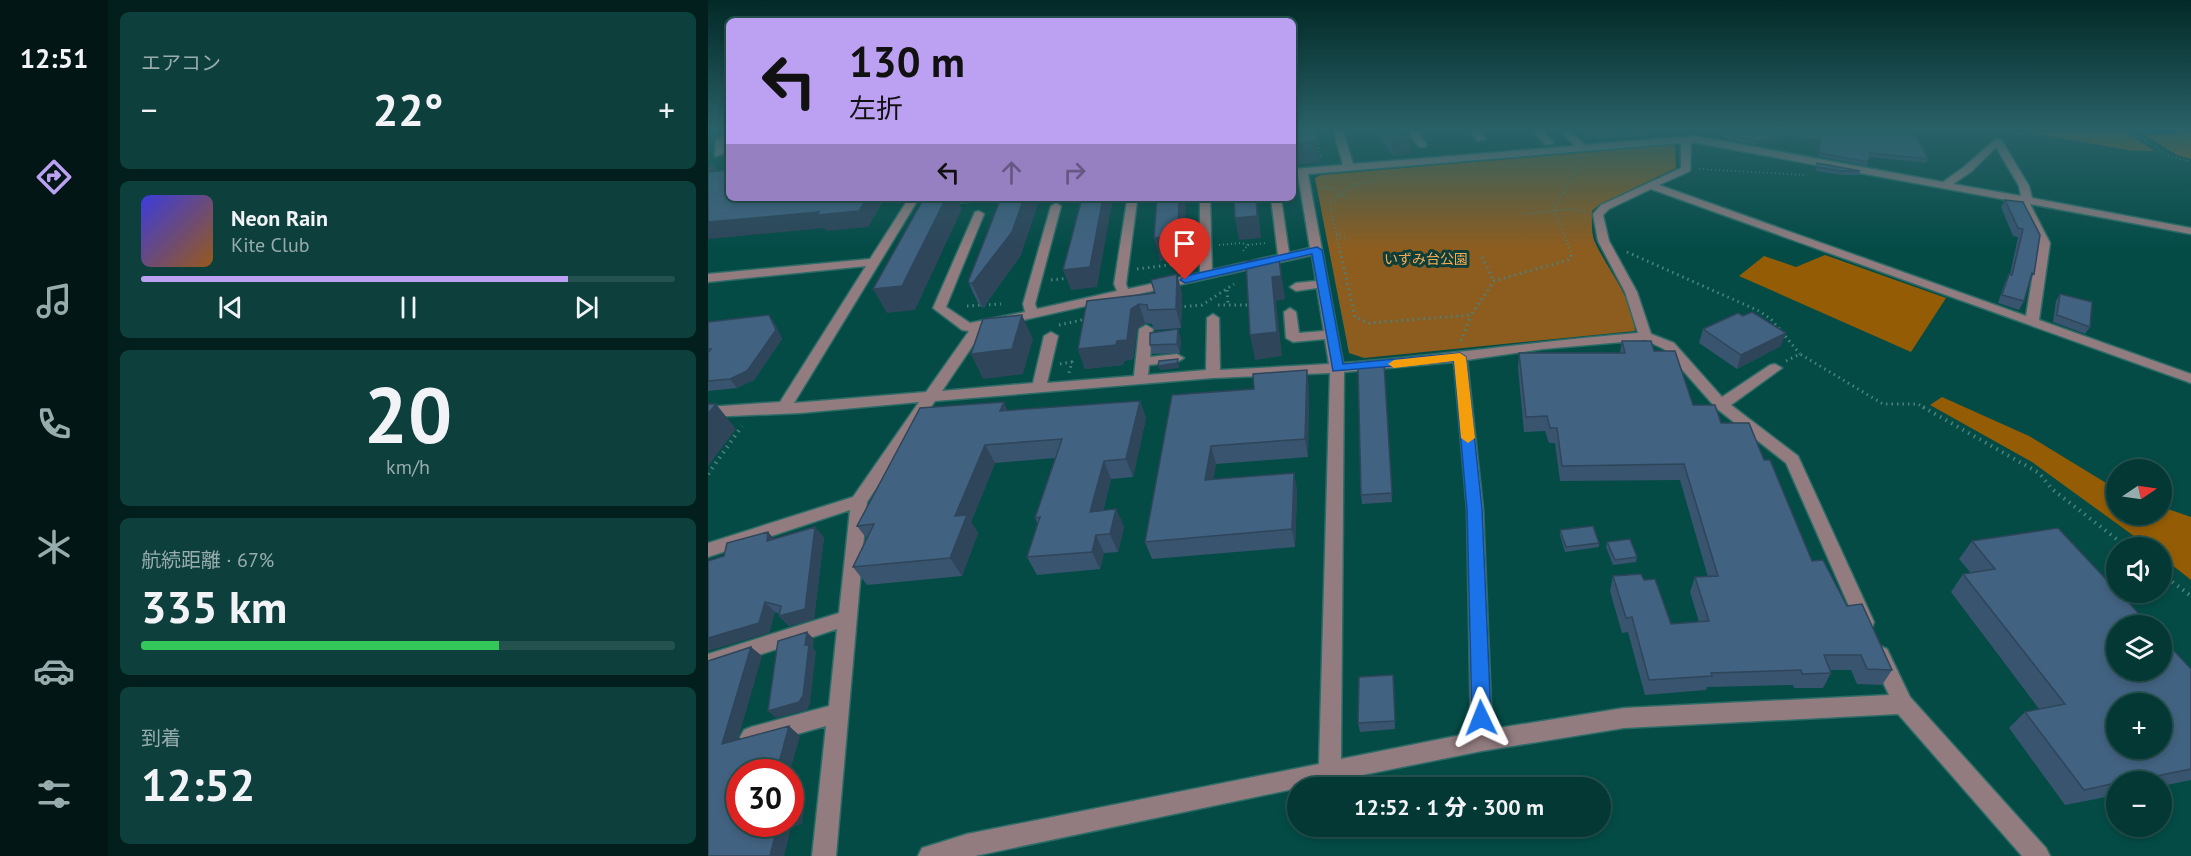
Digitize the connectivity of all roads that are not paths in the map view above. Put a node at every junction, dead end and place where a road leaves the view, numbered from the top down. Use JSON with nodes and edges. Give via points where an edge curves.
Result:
{"nodes":[{"id":1,"x":1349,"y":168,"type":"edge"},
{"id":2,"x":1686,"y":168,"type":"edge"},
{"id":3,"x":1852,"y":168,"type":"edge"},
{"id":4,"x":1969,"y":168,"type":"edge"},
{"id":5,"x":2013,"y":168,"type":"edge"},
{"id":6,"x":1298,"y":172,"type":"edge"},
{"id":7,"x":1945,"y":185,"type":"junction"},
{"id":8,"x":1651,"y":186,"type":"junction"},
{"id":9,"x":1300,"y":195,"type":"edge"},
{"id":10,"x":2024,"y":200,"type":"junction"},
{"id":11,"x":912,"y":201,"type":"edge"},
{"id":12,"x":1132,"y":201,"type":"dead end"},
{"id":13,"x":1205,"y":201,"type":"edge"},
{"id":14,"x":1276,"y":201,"type":"edge"},
{"id":15,"x":1056,"y":206,"type":"dead end"},
{"id":16,"x":979,"y":214,"type":"dead end"},
{"id":17,"x":2191,"y":231,"type":"edge"},
{"id":18,"x":1317,"y":250,"type":"junction"},
{"id":19,"x":1284,"y":258,"type":"junction"},
{"id":20,"x":874,"y":262,"type":"junction"},
{"id":21,"x":1206,"y":275,"type":"junction"},
{"id":22,"x":708,"y":278,"type":"edge"},
{"id":23,"x":1323,"y":284,"type":"junction"},
{"id":24,"x":1296,"y":287,"type":"dead end"},
{"id":25,"x":1124,"y":293,"type":"junction"},
{"id":26,"x":1290,"y":312,"type":"dead end"},
{"id":27,"x":1032,"y":314,"type":"junction"},
{"id":28,"x":1213,"y":318,"type":"dead end"},
{"id":29,"x":2032,"y":321,"type":"junction"},
{"id":30,"x":979,"y":326,"type":"junction"},
{"id":31,"x":1051,"y":332,"type":"road end"},
{"id":32,"x":1149,"y":334,"type":"edge"},
{"id":33,"x":1331,"y":334,"type":"junction"},
{"id":34,"x":1645,"y":336,"type":"junction"},
{"id":35,"x":1460,"y":351,"type":"junction"},
{"id":36,"x":1177,"y":358,"type":"edge"},
{"id":37,"x":1142,"y":362,"type":"junction"},
{"id":38,"x":1337,"y":368,"type":"junction"},
{"id":39,"x":1775,"y":368,"type":"dead end"},
{"id":40,"x":1213,"y":374,"type":"junction"},
{"id":41,"x":2191,"y":379,"type":"edge"},
{"id":42,"x":1140,"y":381,"type":"junction"},
{"id":43,"x":1039,"y":388,"type":"junction"},
{"id":44,"x":931,"y":397,"type":"junction"},
{"id":45,"x":1721,"y":405,"type":"junction"},
{"id":46,"x":784,"y":406,"type":"junction"},
{"id":47,"x":708,"y":412,"type":"edge"},
{"id":48,"x":859,"y":501,"type":"junction"},
{"id":49,"x":708,"y":550,"type":"edge"},
{"id":50,"x":847,"y":618,"type":"junction"},
{"id":51,"x":708,"y":663,"type":"edge"},
{"id":52,"x":1903,"y":704,"type":"junction"},
{"id":53,"x":838,"y":713,"type":"junction"},
{"id":54,"x":751,"y":737,"type":"edge"},
{"id":55,"x":1482,"y":741,"type":"junction"},
{"id":56,"x":1330,"y":772,"type":"junction"},
{"id":57,"x":824,"y":856,"type":"edge"},
{"id":58,"x":930,"y":856,"type":"edge"},
{"id":59,"x":2038,"y":856,"type":"edge"}],
"edges":[{"from":1,"to":6,"type":"street"},
{"from":2,"to":8,"type":"street"},
{"from":3,"to":7,"type":"street"},
{"from":4,"to":7,"type":"street"},
{"from":5,"to":10,"type":"street","via":[[2024,186]]},
{"from":6,"to":9,"type":"street"},
{"from":7,"to":10,"type":"street"},
{"from":8,"to":29,"type":"street"},
{"from":8,"to":34,"type":"street","via":[[1598,214],[1602,241],[1640,313]]},
{"from":9,"to":18,"type":"street"},
{"from":10,"to":17,"type":"street"},
{"from":10,"to":29,"type":"street","via":[[2044,243]]},
{"from":11,"to":20,"type":"street"},
{"from":12,"to":25,"type":"street","via":[[1120,284]]},
{"from":13,"to":21,"type":"street"},
{"from":14,"to":19,"type":"street"},
{"from":15,"to":27,"type":"street","via":[[1029,304]]},
{"from":16,"to":30,"type":"street","via":[[939,308],[967,327]]},
{"from":18,"to":19,"type":"street"},
{"from":18,"to":23,"type":"street"},
{"from":19,"to":21,"type":"street"},
{"from":20,"to":22,"type":"street"},
{"from":20,"to":46,"type":"street"},
{"from":21,"to":25,"type":"street"},
{"from":23,"to":24,"type":"street"},
{"from":23,"to":33,"type":"street"},
{"from":25,"to":27,"type":"street"},
{"from":26,"to":33,"type":"street","via":[[1293,338]]},
{"from":27,"to":30,"type":"street"},
{"from":28,"to":40,"type":"street"},
{"from":29,"to":41,"type":"street"},
{"from":30,"to":44,"type":"street"},
{"from":31,"to":43,"type":"street"},
{"from":32,"to":37,"type":"street"},
{"from":33,"to":38,"type":"street"},
{"from":34,"to":35,"type":"street"},
{"from":34,"to":45,"type":"street","via":[[1669,346]]},
{"from":35,"to":38,"type":"street"},
{"from":35,"to":55,"type":"street","via":[[1475,509]]},
{"from":36,"to":37,"type":"street"},
{"from":37,"to":42,"type":"street"},
{"from":38,"to":40,"type":"street"},
{"from":38,"to":56,"type":"street"},
{"from":39,"to":45,"type":"street"},
{"from":40,"to":42,"type":"street"},
{"from":42,"to":43,"type":"street"},
{"from":43,"to":44,"type":"street"},
{"from":44,"to":46,"type":"street","via":[[801,408]]},
{"from":44,"to":48,"type":"street"},
{"from":45,"to":52,"type":"street","via":[[1792,460]]},
{"from":46,"to":47,"type":"street"},
{"from":48,"to":49,"type":"street"},
{"from":48,"to":50,"type":"street"},
{"from":50,"to":51,"type":"street"},
{"from":50,"to":53,"type":"street"},
{"from":52,"to":55,"type":"street","via":[[1624,718]]},
{"from":52,"to":59,"type":"street"},
{"from":53,"to":54,"type":"street"},
{"from":53,"to":57,"type":"street"},
{"from":55,"to":56,"type":"street"},
{"from":56,"to":58,"type":"street"}]}
